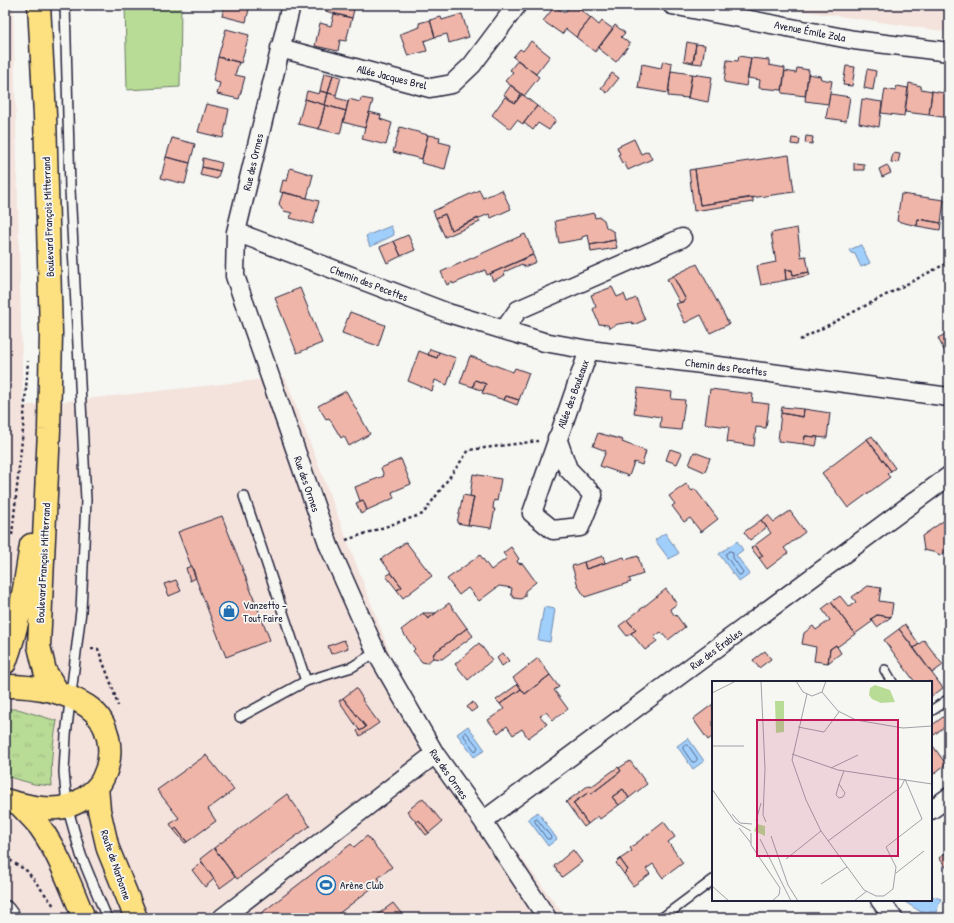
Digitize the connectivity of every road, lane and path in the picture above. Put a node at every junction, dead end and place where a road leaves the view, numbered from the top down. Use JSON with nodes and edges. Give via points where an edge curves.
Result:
{"nodes":[{"id":1,"x":39,"y":5,"type":"edge"},
{"id":2,"x":65,"y":5,"type":"edge"},
{"id":3,"x":291,"y":5,"type":"edge"},
{"id":4,"x":516,"y":5,"type":"edge"},
{"id":5,"x":672,"y":5,"type":"edge"},
{"id":6,"x":280,"y":48,"type":"junction"},
{"id":7,"x":949,"y":52,"type":"edge"},
{"id":8,"x":236,"y":232,"type":"junction"},
{"id":9,"x":682,"y":238,"type":"dead end"},
{"id":10,"x":949,"y":262,"type":"edge"},
{"id":11,"x":504,"y":330,"type":"junction"},
{"id":12,"x":800,"y":340,"type":"dead end"},
{"id":13,"x":589,"y":350,"type":"junction"},
{"id":14,"x":28,"y":354,"type":"dead end"},
{"id":15,"x":949,"y":397,"type":"edge"},
{"id":16,"x":49,"y":430,"type":"junction"},
{"id":17,"x":557,"y":438,"type":"junction"},
{"id":18,"x":949,"y":476,"type":"edge"},
{"id":19,"x":244,"y":496,"type":"dead end"},
{"id":20,"x":11,"y":540,"type":"dead end"},
{"id":21,"x":329,"y":546,"type":"junction"},
{"id":22,"x":98,"y":649,"type":"dead end"},
{"id":23,"x":376,"y":652,"type":"junction"},
{"id":24,"x":5,"y":663,"type":"edge"},
{"id":25,"x":884,"y":670,"type":"dead end"},
{"id":26,"x":306,"y":681,"type":"junction"},
{"id":27,"x":891,"y":681,"type":"edge"},
{"id":28,"x":5,"y":686,"type":"edge"},
{"id":29,"x":64,"y":695,"type":"junction"},
{"id":30,"x":949,"y":699,"type":"edge"},
{"id":31,"x":118,"y":707,"type":"dead end"},
{"id":32,"x":932,"y":710,"type":"edge"},
{"id":33,"x":240,"y":717,"type":"dead end"},
{"id":34,"x":435,"y":754,"type":"junction"},
{"id":35,"x":97,"y":787,"type":"junction"},
{"id":36,"x":949,"y":797,"type":"edge"},
{"id":37,"x":12,"y":802,"type":"edge"},
{"id":38,"x":67,"y":806,"type":"junction"},
{"id":39,"x":932,"y":809,"type":"edge"},
{"id":40,"x":483,"y":821,"type":"junction"},
{"id":41,"x":5,"y":857,"type":"edge"},
{"id":42,"x":712,"y":881,"type":"edge"},
{"id":43,"x":881,"y":901,"type":"edge"},
{"id":44,"x":5,"y":910,"type":"edge"},
{"id":45,"x":58,"y":912,"type":"dead end"},
{"id":46,"x":11,"y":918,"type":"edge"},
{"id":47,"x":84,"y":918,"type":"edge"},
{"id":48,"x":107,"y":918,"type":"edge"},
{"id":49,"x":136,"y":918,"type":"edge"},
{"id":50,"x":222,"y":918,"type":"edge"},
{"id":51,"x":547,"y":918,"type":"edge"},
{"id":52,"x":662,"y":918,"type":"edge"},
{"id":53,"x":893,"y":918,"type":"edge"}],
"edges":[{"from":1,"to":16,"type":"main road","name":"Boulevard François Mitterrand","via":[[51,333]]},
{"from":2,"to":29,"type":"lane","via":[[70,189],[86,500],[81,611]]},
{"from":3,"to":6,"type":"street","name":"Rue des Ormes"},
{"from":4,"to":6,"type":"street","name":"Allée Jacques Brel","via":[[472,65],[452,84],[430,88]]},
{"from":5,"to":7,"type":"street","name":"Avenue Émile Zola","via":[[854,40]]},
{"from":6,"to":8,"type":"street","name":"Rue des Ormes"},
{"from":8,"to":11,"type":"street","name":"Chemin des Pecettes","via":[[448,313]]},
{"from":8,"to":21,"type":"street","name":"Rue des Ormes","via":[[235,276]]},
{"from":9,"to":11,"type":"street","via":[[518,310]]},
{"from":10,"to":12,"type":"path"},
{"from":11,"to":13,"type":"street","name":"Chemin des Pecettes","via":[[544,342]]},
{"from":13,"to":15,"type":"street","name":"Chemin des Pecettes"},
{"from":13,"to":17,"type":"street","name":"Allée des Bouleaux"},
{"from":14,"to":20,"type":"path"},
{"from":16,"to":24,"type":"main road","name":"Boulevard François Mitterrand","via":[[25,587]]},
{"from":16,"to":29,"type":"main road","name":"Boulevard François Mitterrand","via":[[39,646],[45,671]]},
{"from":17,"to":17,"type":"street","name":"Allée des Bouleaux","via":[[532,513],[553,530],[580,527],[593,495],[568,469]]},
{"from":17,"to":21,"type":"path","via":[[469,450],[423,514]]},
{"from":18,"to":40,"type":"street","name":"Rue des Érables"},
{"from":19,"to":26,"type":"lane"},
{"from":21,"to":23,"type":"street","name":"Rue des Ormes"},
{"from":22,"to":31,"type":"path"},
{"from":23,"to":26,"type":"lane","via":[[352,667]]},
{"from":23,"to":34,"type":"street","name":"Rue des Ormes"},
{"from":25,"to":27,"type":"lane"},
{"from":26,"to":33,"type":"lane"},
{"from":28,"to":29,"type":"main road","via":[[24,686]]},
{"from":29,"to":35,"type":"main road","via":[[88,707],[103,723],[109,743],[108,764]]},
{"from":29,"to":38,"type":"lane","via":[[64,772]]},
{"from":30,"to":32,"type":"lane"},
{"from":34,"to":40,"type":"street","name":"Rue des Ormes"},
{"from":34,"to":50,"type":"street"},
{"from":35,"to":38,"type":"main road"},
{"from":35,"to":49,"type":"main road","name":"Route de Narbonne","via":[[99,810],[108,849]]},
{"from":36,"to":39,"type":"street"},
{"from":37,"to":38,"type":"main road","via":[[45,807]]},
{"from":37,"to":47,"type":"main road","via":[[39,826],[53,847]]},
{"from":38,"to":48,"type":"lane","via":[[80,855]]},
{"from":40,"to":51,"type":"street","name":"Rue des Ormes"},
{"from":41,"to":45,"type":"path","via":[[27,871]]},
{"from":42,"to":52,"type":"lane"},
{"from":43,"to":53,"type":"street"},
{"from":44,"to":46,"type":"street"}]}
